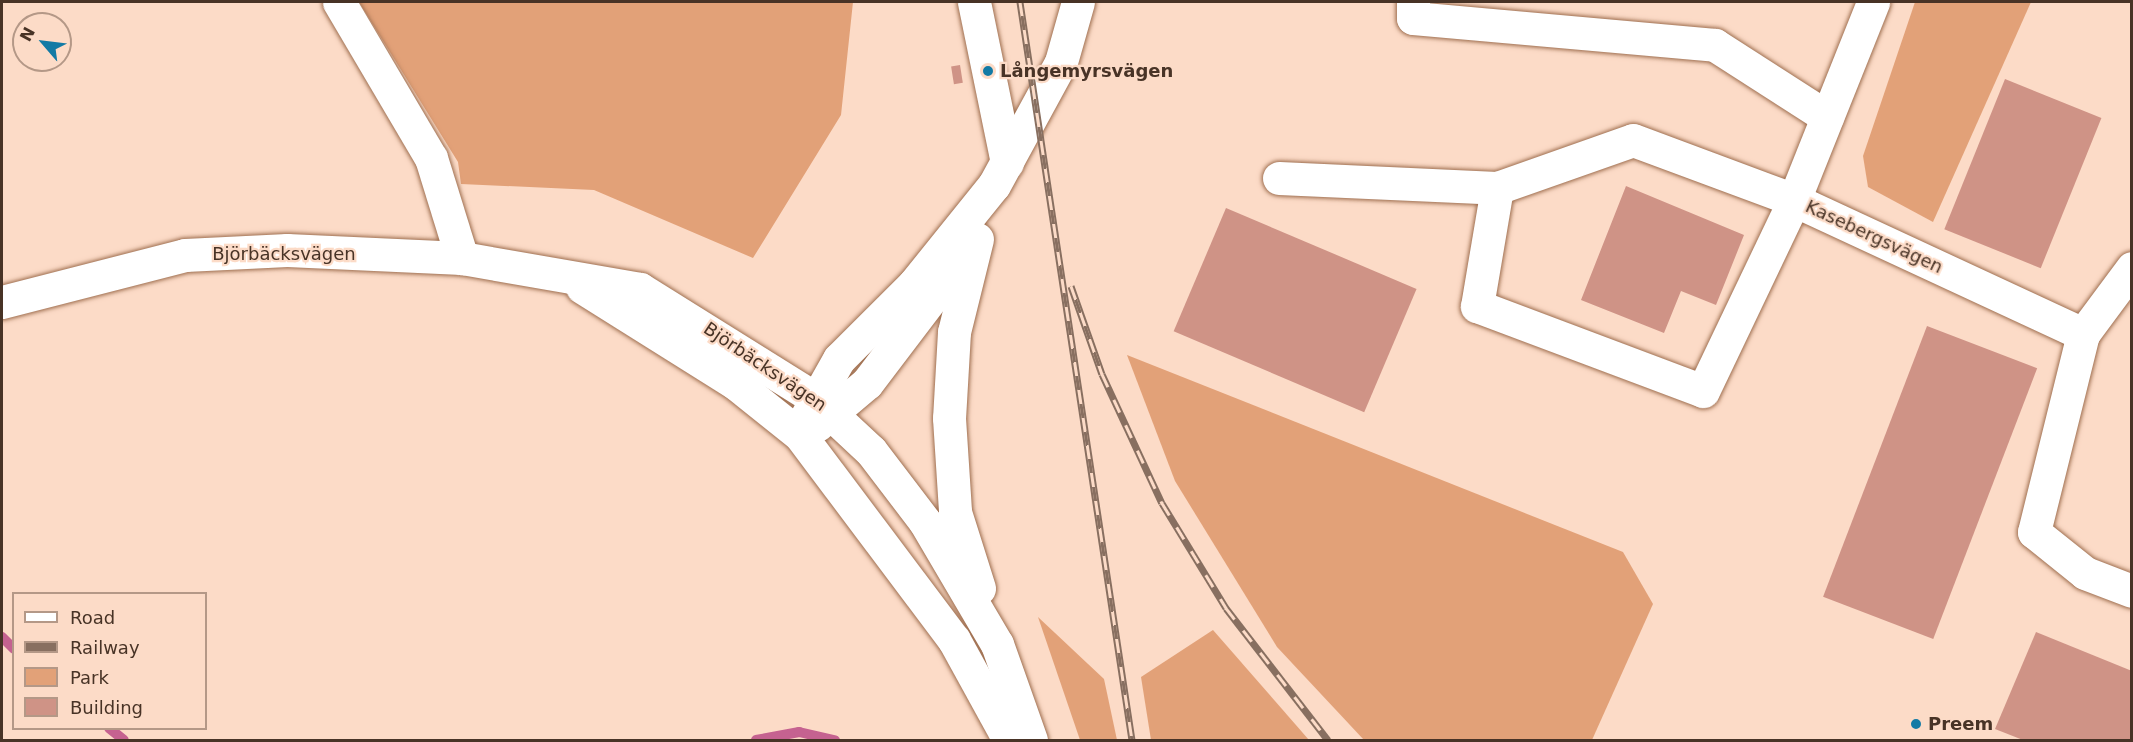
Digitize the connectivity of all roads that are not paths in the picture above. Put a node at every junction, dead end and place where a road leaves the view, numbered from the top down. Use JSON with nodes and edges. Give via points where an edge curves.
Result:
{"nodes":[{"id":1,"x":339,"y":2,"type":"edge"},
{"id":2,"x":974,"y":2,"type":"edge"},
{"id":3,"x":1078,"y":2,"type":"edge"},
{"id":4,"x":1413,"y":2,"type":"edge"},
{"id":5,"x":1873,"y":2,"type":"edge"},
{"id":6,"x":1827,"y":117,"type":"junction"},
{"id":7,"x":1000,"y":174,"type":"junction"},
{"id":8,"x":1279,"y":178,"type":"dead end"},
{"id":9,"x":1497,"y":188,"type":"junction"},
{"id":10,"x":1794,"y":200,"type":"junction"},
{"id":11,"x":977,"y":239,"type":"junction"},
{"id":12,"x":462,"y":258,"type":"junction"},
{"id":13,"x":2132,"y":268,"type":"edge"},
{"id":14,"x":570,"y":280,"type":"junction"},
{"id":15,"x":2,"y":302,"type":"edge"},
{"id":16,"x":2083,"y":334,"type":"junction"},
{"id":17,"x":823,"y":406,"type":"junction"},
{"id":18,"x":800,"y":435,"type":"junction"},
{"id":19,"x":2132,"y":591,"type":"edge"},
{"id":20,"x":998,"y":644,"type":"junction"},
{"id":21,"x":1009,"y":741,"type":"edge"},
{"id":22,"x":1031,"y":741,"type":"edge"}],
"edges":[{"from":1,"to":12,"type":"street","via":[[431,158]]},
{"from":2,"to":7,"type":"street"},
{"from":3,"to":7,"type":"street","via":[[1061,62]]},
{"from":4,"to":6,"type":"street","via":[[1413,18],[1715,45]]},
{"from":5,"to":6,"type":"street","name":"Kasebergsvägen"},
{"from":6,"to":10,"type":"street","name":"Kasebergsvägen"},
{"from":7,"to":11,"type":"street"},
{"from":7,"to":17,"type":"street","via":[[914,284],[839,359]]},
{"from":8,"to":9,"type":"street"},
{"from":9,"to":10,"type":"street","via":[[1633,140]]},
{"from":9,"to":10,"type":"street","via":[[1478,306],[1703,391]]},
{"from":10,"to":16,"type":"street","name":"Kasebergsvägen"},
{"from":11,"to":17,"type":"street","via":[[867,383]]},
{"from":11,"to":20,"type":"street","via":[[954,332],[949,417],[955,512]]},
{"from":12,"to":14,"type":"street","name":"Björbäcksvägen"},
{"from":12,"to":15,"type":"street","name":"Björbäcksvägen","via":[[287,250],[185,255]]},
{"from":13,"to":16,"type":"street"},
{"from":14,"to":17,"type":"street","name":"Björbäcksvägen","via":[[640,289]]},
{"from":14,"to":18,"type":"street","name":"Björbäcksvägen","via":[[735,383]]},
{"from":16,"to":19,"type":"street","via":[[2034,532],[2085,573]]},
{"from":17,"to":18,"type":"street"},
{"from":17,"to":20,"type":"street","name":"Björbäcksvägen","via":[[871,451],[925,522]]},
{"from":18,"to":21,"type":"street","name":"Björbäcksvägen","via":[[954,640]]},
{"from":20,"to":22,"type":"street","name":"Björbäcksvägen"}]}
